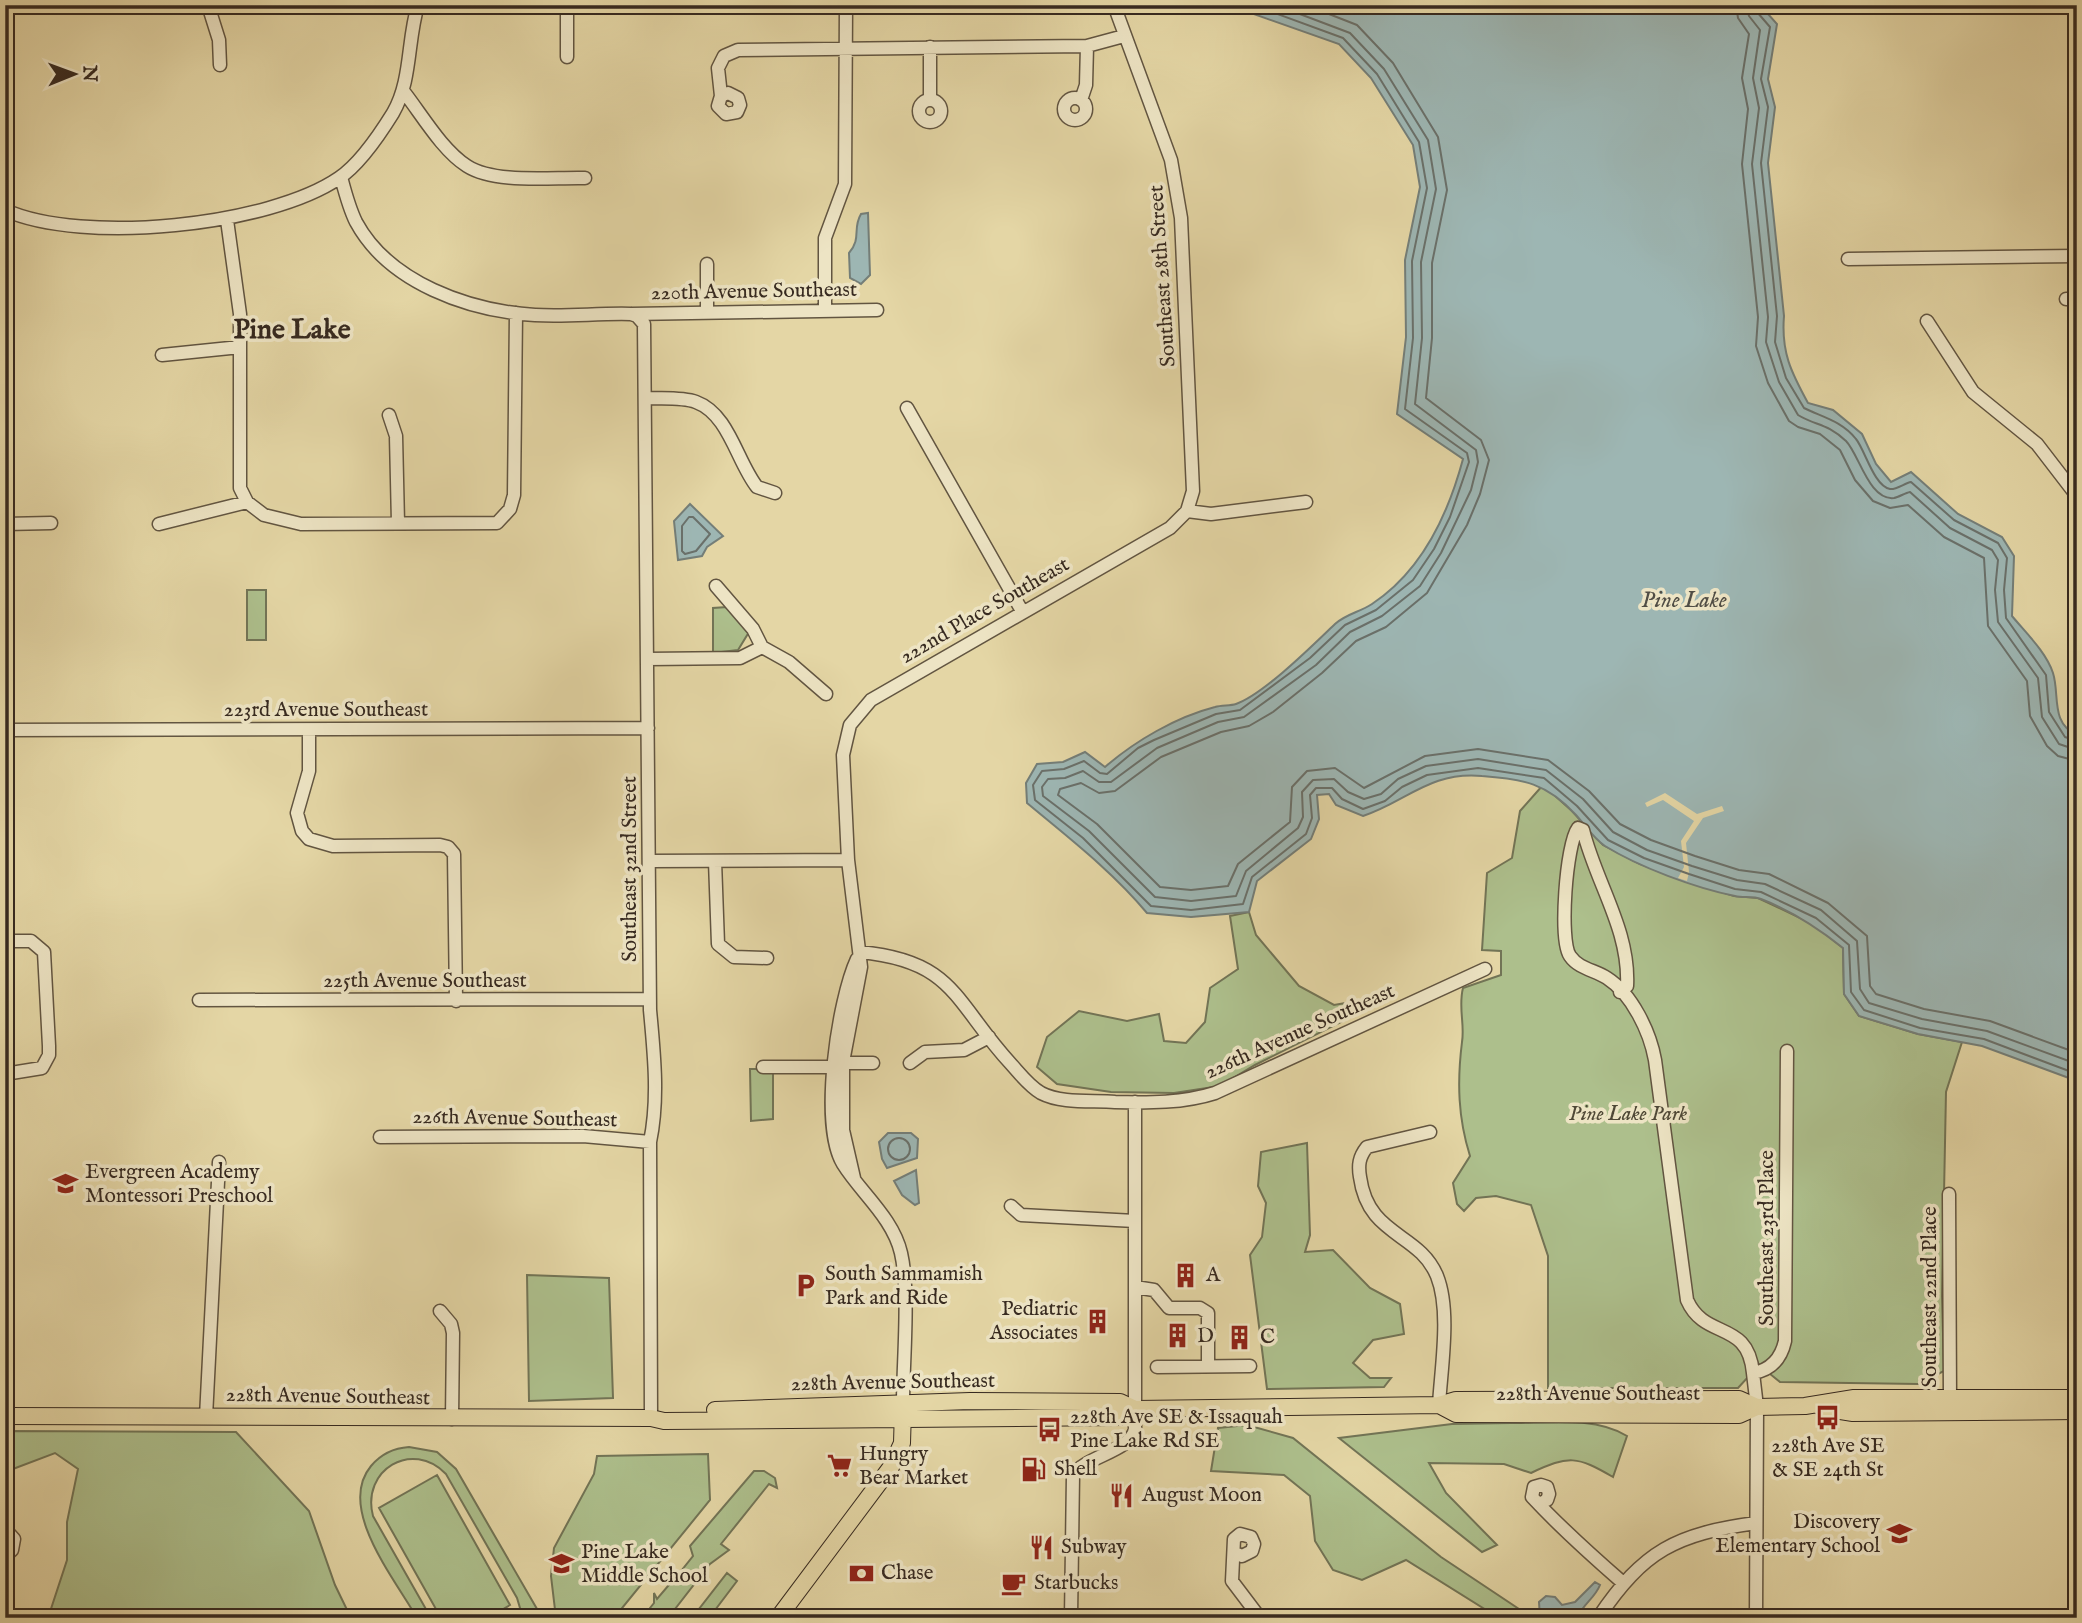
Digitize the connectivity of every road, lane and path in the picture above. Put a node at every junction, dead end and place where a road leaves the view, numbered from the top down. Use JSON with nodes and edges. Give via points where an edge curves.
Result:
{"nodes":[{"id":1,"x":208,"y":5,"type":"edge"},
{"id":2,"x":567,"y":5,"type":"edge"},
{"id":3,"x":846,"y":5,"type":"edge"},
{"id":4,"x":1114,"y":5,"type":"edge"},
{"id":5,"x":413,"y":6,"type":"edge"},
{"id":6,"x":1125,"y":36,"type":"junction"},
{"id":7,"x":1087,"y":46,"type":"junction"},
{"id":8,"x":930,"y":47,"type":"junction"},
{"id":9,"x":846,"y":49,"type":"junction"},
{"id":10,"x":567,"y":57,"type":"dead end"},
{"id":11,"x":220,"y":65,"type":"dead end"},
{"id":12,"x":404,"y":92,"type":"junction"},
{"id":13,"x":721,"y":96,"type":"dead end"},
{"id":14,"x":930,"y":100,"type":"dead end"},
{"id":15,"x":1081,"y":100,"type":"dead end"},
{"id":16,"x":341,"y":177,"type":"junction"},
{"id":17,"x":585,"y":178,"type":"dead end"},
{"id":18,"x":5,"y":210,"type":"edge"},
{"id":19,"x":227,"y":220,"type":"junction"},
{"id":20,"x":2077,"y":256,"type":"edge"},
{"id":21,"x":1848,"y":259,"type":"dead end"},
{"id":22,"x":707,"y":264,"type":"dead end"},
{"id":23,"x":825,"y":309,"type":"junction"},
{"id":24,"x":877,"y":310,"type":"dead end"},
{"id":25,"x":707,"y":311,"type":"junction"},
{"id":26,"x":516,"y":313,"type":"junction"},
{"id":27,"x":636,"y":317,"type":"junction"},
{"id":28,"x":1927,"y":321,"type":"dead end"},
{"id":29,"x":240,"y":347,"type":"junction"},
{"id":30,"x":162,"y":355,"type":"dead end"},
{"id":31,"x":647,"y":398,"type":"junction"},
{"id":32,"x":907,"y":408,"type":"dead end"},
{"id":33,"x":390,"y":415,"type":"dead end"},
{"id":34,"x":775,"y":493,"type":"dead end"},
{"id":35,"x":2077,"y":496,"type":"edge"},
{"id":36,"x":247,"y":502,"type":"junction"},
{"id":37,"x":1306,"y":502,"type":"dead end"},
{"id":38,"x":1187,"y":511,"type":"junction"},
{"id":39,"x":51,"y":523,"type":"dead end"},
{"id":40,"x":398,"y":523,"type":"junction"},
{"id":41,"x":5,"y":524,"type":"edge"},
{"id":42,"x":159,"y":524,"type":"dead end"},
{"id":43,"x":716,"y":586,"type":"dead end"},
{"id":44,"x":1021,"y":611,"type":"junction"},
{"id":45,"x":762,"y":647,"type":"junction"},
{"id":46,"x":648,"y":659,"type":"junction"},
{"id":47,"x":825,"y":694,"type":"dead end"},
{"id":48,"x":648,"y":728,"type":"junction"},
{"id":49,"x":5,"y":730,"type":"edge"},
{"id":50,"x":309,"y":730,"type":"junction"},
{"id":51,"x":848,"y":860,"type":"junction"},
{"id":52,"x":650,"y":861,"type":"junction"},
{"id":53,"x":715,"y":861,"type":"junction"},
{"id":54,"x":5,"y":941,"type":"edge"},
{"id":55,"x":860,"y":952,"type":"junction"},
{"id":56,"x":767,"y":958,"type":"dead end"},
{"id":57,"x":1485,"y":969,"type":"dead end"},
{"id":58,"x":1620,"y":992,"type":"junction"},
{"id":59,"x":650,"y":999,"type":"junction"},
{"id":60,"x":200,"y":1000,"type":"dead end"},
{"id":61,"x":456,"y":1001,"type":"junction"},
{"id":62,"x":989,"y":1037,"type":"junction"},
{"id":63,"x":1787,"y":1052,"type":"dead end"},
{"id":64,"x":873,"y":1063,"type":"dead end"},
{"id":65,"x":910,"y":1063,"type":"dead end"},
{"id":66,"x":838,"y":1065,"type":"junction"},
{"id":67,"x":762,"y":1067,"type":"dead end"},
{"id":68,"x":5,"y":1074,"type":"edge"},
{"id":69,"x":1135,"y":1102,"type":"junction"},
{"id":70,"x":1430,"y":1132,"type":"dead end"},
{"id":71,"x":380,"y":1137,"type":"dead end"},
{"id":72,"x":650,"y":1142,"type":"junction"},
{"id":73,"x":219,"y":1162,"type":"dead end"},
{"id":74,"x":1949,"y":1194,"type":"dead end"},
{"id":75,"x":1011,"y":1206,"type":"dead end"},
{"id":76,"x":1135,"y":1221,"type":"junction"},
{"id":77,"x":1135,"y":1287,"type":"junction"},
{"id":78,"x":440,"y":1311,"type":"dead end"},
{"id":79,"x":1208,"y":1366,"type":"junction"},
{"id":80,"x":1250,"y":1366,"type":"dead end"},
{"id":81,"x":1157,"y":1367,"type":"dead end"},
{"id":82,"x":1753,"y":1373,"type":"junction"},
{"id":83,"x":2077,"y":1398,"type":"edge"},
{"id":84,"x":1950,"y":1400,"type":"junction"},
{"id":85,"x":1439,"y":1405,"type":"junction"},
{"id":86,"x":1805,"y":1406,"type":"junction"},
{"id":87,"x":1757,"y":1407,"type":"junction"},
{"id":88,"x":1135,"y":1409,"type":"junction"},
{"id":89,"x":903,"y":1410,"type":"junction"},
{"id":90,"x":2022,"y":1411,"type":"junction"},
{"id":91,"x":2077,"y":1411,"type":"edge"},
{"id":92,"x":5,"y":1416,"type":"edge"},
{"id":93,"x":206,"y":1417,"type":"junction"},
{"id":94,"x":651,"y":1418,"type":"junction"},
{"id":95,"x":452,"y":1419,"type":"junction"},
{"id":96,"x":1541,"y":1503,"type":"dead end"},
{"id":97,"x":1756,"y":1523,"type":"junction"},
{"id":98,"x":5,"y":1529,"type":"edge"},
{"id":99,"x":1235,"y":1553,"type":"dead end"},
{"id":100,"x":5,"y":1556,"type":"edge"},
{"id":101,"x":1622,"y":1582,"type":"junction"},
{"id":102,"x":778,"y":1618,"type":"edge"},
{"id":103,"x":1071,"y":1618,"type":"edge"},
{"id":104,"x":1260,"y":1618,"type":"edge"},
{"id":105,"x":1598,"y":1618,"type":"edge"},
{"id":106,"x":1756,"y":1618,"type":"edge"}],
"edges":[{"from":1,"to":11,"type":"street","via":[[219,40]]},
{"from":2,"to":10,"type":"street"},
{"from":3,"to":9,"type":"street"},
{"from":4,"to":6,"type":"street","name":"Southeast 28th Street"},
{"from":5,"to":12,"type":"street"},
{"from":6,"to":7,"type":"street"},
{"from":6,"to":38,"type":"street","name":"Southeast 28th Street","via":[[1171,160],[1178,196],[1195,467]]},
{"from":7,"to":8,"type":"street"},
{"from":7,"to":15,"type":"street"},
{"from":8,"to":9,"type":"street"},
{"from":8,"to":14,"type":"street"},
{"from":9,"to":13,"type":"street","via":[[730,52],[718,68]]},
{"from":9,"to":23,"type":"street","via":[[845,184],[825,238]]},
{"from":12,"to":16,"type":"street","via":[[382,130]]},
{"from":12,"to":17,"type":"street","via":[[455,156],[478,172]]},
{"from":16,"to":19,"type":"street","via":[[291,201]]},
{"from":16,"to":26,"type":"street","name":"220th Avenue Southeast","via":[[355,221],[397,270],[456,298]]},
{"from":18,"to":19,"type":"street","via":[[62,225],[149,226]]},
{"from":19,"to":29,"type":"street"},
{"from":20,"to":21,"type":"street"},
{"from":22,"to":25,"type":"street"},
{"from":23,"to":24,"type":"street","name":"220th Avenue Southeast"},
{"from":23,"to":25,"type":"street","name":"220th Avenue Southeast"},
{"from":25,"to":27,"type":"street","name":"220th Avenue Southeast"},
{"from":26,"to":27,"type":"street","name":"220th Avenue Southeast"},
{"from":26,"to":40,"type":"street","via":[[514,495],[506,515],[489,524]]},
{"from":27,"to":31,"type":"street","name":"Southeast 32nd Street","via":[[645,331]]},
{"from":28,"to":35,"type":"street","via":[[1973,392],[2037,444]]},
{"from":29,"to":30,"type":"street"},
{"from":29,"to":36,"type":"street","via":[[240,488]]},
{"from":31,"to":34,"type":"street","via":[[687,400],[705,407],[724,429],[757,487]]},
{"from":31,"to":46,"type":"street","name":"Southeast 32nd Street"},
{"from":32,"to":44,"type":"street"},
{"from":33,"to":40,"type":"street","via":[[396,436]]},
{"from":36,"to":40,"type":"street","via":[[264,515],[301,524]]},
{"from":36,"to":42,"type":"street"},
{"from":37,"to":38,"type":"street","via":[[1211,514]]},
{"from":38,"to":44,"type":"street","name":"222nd Place Southeast","via":[[1170,528]]},
{"from":39,"to":41,"type":"street"},
{"from":43,"to":45,"type":"street","via":[[753,629]]},
{"from":44,"to":51,"type":"street","name":"222nd Place Southeast","via":[[855,715],[846,737],[843,773]]},
{"from":45,"to":46,"type":"street","via":[[740,658]]},
{"from":45,"to":47,"type":"street","via":[[789,662]]},
{"from":46,"to":48,"type":"street","name":"Southeast 32nd Street"},
{"from":48,"to":50,"type":"street","name":"223rd Avenue Southeast"},
{"from":48,"to":52,"type":"street","name":"Southeast 32nd Street"},
{"from":49,"to":50,"type":"street","name":"223rd Avenue Southeast"},
{"from":50,"to":61,"type":"street","via":[[309,771],[297,813],[302,831],[316,844],[440,845],[454,854]]},
{"from":51,"to":53,"type":"street"},
{"from":51,"to":55,"type":"street","name":"222nd Place Southeast"},
{"from":52,"to":53,"type":"street"},
{"from":52,"to":59,"type":"street","name":"Southeast 32nd Street"},
{"from":53,"to":56,"type":"street","via":[[718,944],[734,957]]},
{"from":54,"to":68,"type":"street","via":[[31,941],[47,957],[49,1046],[42,1068]]},
{"from":55,"to":62,"type":"street","via":[[909,960],[936,975]]},
{"from":55,"to":66,"type":"street","via":[[838,1026]]},
{"from":57,"to":69,"type":"street","name":"226th Avenue Southeast","via":[[1215,1093],[1194,1099]]},
{"from":58,"to":58,"type":"street","via":[[1627,986],[1628,970],[1619,927],[1592,865],[1583,830],[1577,828],[1567,886],[1569,955],[1608,978]]},
{"from":58,"to":82,"type":"street","via":[[1652,1041],[1687,1300],[1699,1321],[1744,1344],[1751,1354]]},
{"from":59,"to":61,"type":"street","name":"225th Avenue Southeast"},
{"from":59,"to":72,"type":"street","name":"Southeast 32nd Street","via":[[654,1034]]},
{"from":60,"to":61,"type":"street","name":"225th Avenue Southeast"},
{"from":62,"to":65,"type":"street","via":[[964,1050],[925,1052]]},
{"from":62,"to":69,"type":"street","name":"226th Avenue Southeast","via":[[1041,1093]]},
{"from":63,"to":82,"type":"street","name":"Southeast 23rd Place","via":[[1785,1341],[1769,1368]]},
{"from":64,"to":66,"type":"street"},
{"from":66,"to":67,"type":"street"},
{"from":66,"to":89,"type":"street","via":[[837,1150],[891,1230],[901,1254]]},
{"from":69,"to":76,"type":"street"},
{"from":70,"to":85,"type":"street","via":[[1367,1147],[1359,1170],[1366,1205],[1426,1259],[1440,1286]]},
{"from":71,"to":72,"type":"street","name":"226th Avenue Southeast","via":[[556,1135]]},
{"from":72,"to":94,"type":"street","name":"Southeast 32nd Street"},
{"from":73,"to":93,"type":"street"},
{"from":74,"to":84,"type":"street","name":"Southeast 22nd Place"},
{"from":75,"to":76,"type":"street","via":[[1021,1216]]},
{"from":76,"to":77,"type":"street"},
{"from":77,"to":79,"type":"street","via":[[1154,1290],[1169,1308],[1200,1308],[1208,1313]]},
{"from":77,"to":88,"type":"street"},
{"from":78,"to":95,"type":"street","via":[[453,1333]]},
{"from":79,"to":80,"type":"street"},
{"from":79,"to":81,"type":"street"},
{"from":82,"to":87,"type":"street"},
{"from":83,"to":84,"type":"main road","name":"228th Avenue Southeast"},
{"from":83,"to":90,"type":"main road"},
{"from":84,"to":86,"type":"main road","name":"228th Avenue Southeast","via":[[1854,1398]]},
{"from":85,"to":87,"type":"main road","name":"228th Avenue Southeast","via":[[1456,1415],[1547,1407],[1739,1415]]},
{"from":85,"to":88,"type":"main road","name":"228th Avenue Southeast"},
{"from":86,"to":87,"type":"main road","name":"228th Avenue Southeast"},
{"from":86,"to":90,"type":"main road","name":"228th Avenue Southeast","via":[[1853,1413]]},
{"from":87,"to":97,"type":"street"},
{"from":88,"to":89,"type":"main road","name":"228th Avenue Southeast","via":[[1120,1402]]},
{"from":88,"to":103,"type":"street","via":[[1131,1440],[1073,1475]]},
{"from":89,"to":94,"type":"main road","name":"228th Avenue Southeast","via":[[682,1411]]},
{"from":89,"to":102,"type":"main road","via":[[902,1443],[891,1467]]},
{"from":90,"to":91,"type":"main road","name":"228th Avenue Southeast"},
{"from":92,"to":93,"type":"main road","name":"228th Avenue Southeast"},
{"from":93,"to":95,"type":"main road","name":"228th Avenue Southeast"},
{"from":94,"to":95,"type":"main road","name":"228th Avenue Southeast"},
{"from":96,"to":101,"type":"street","via":[[1549,1517]]},
{"from":97,"to":101,"type":"street","via":[[1687,1537],[1652,1556]]},
{"from":97,"to":106,"type":"street"},
{"from":98,"to":100,"type":"street","via":[[14,1539]]},
{"from":99,"to":104,"type":"street","via":[[1232,1581]]},
{"from":101,"to":105,"type":"street"}]}
